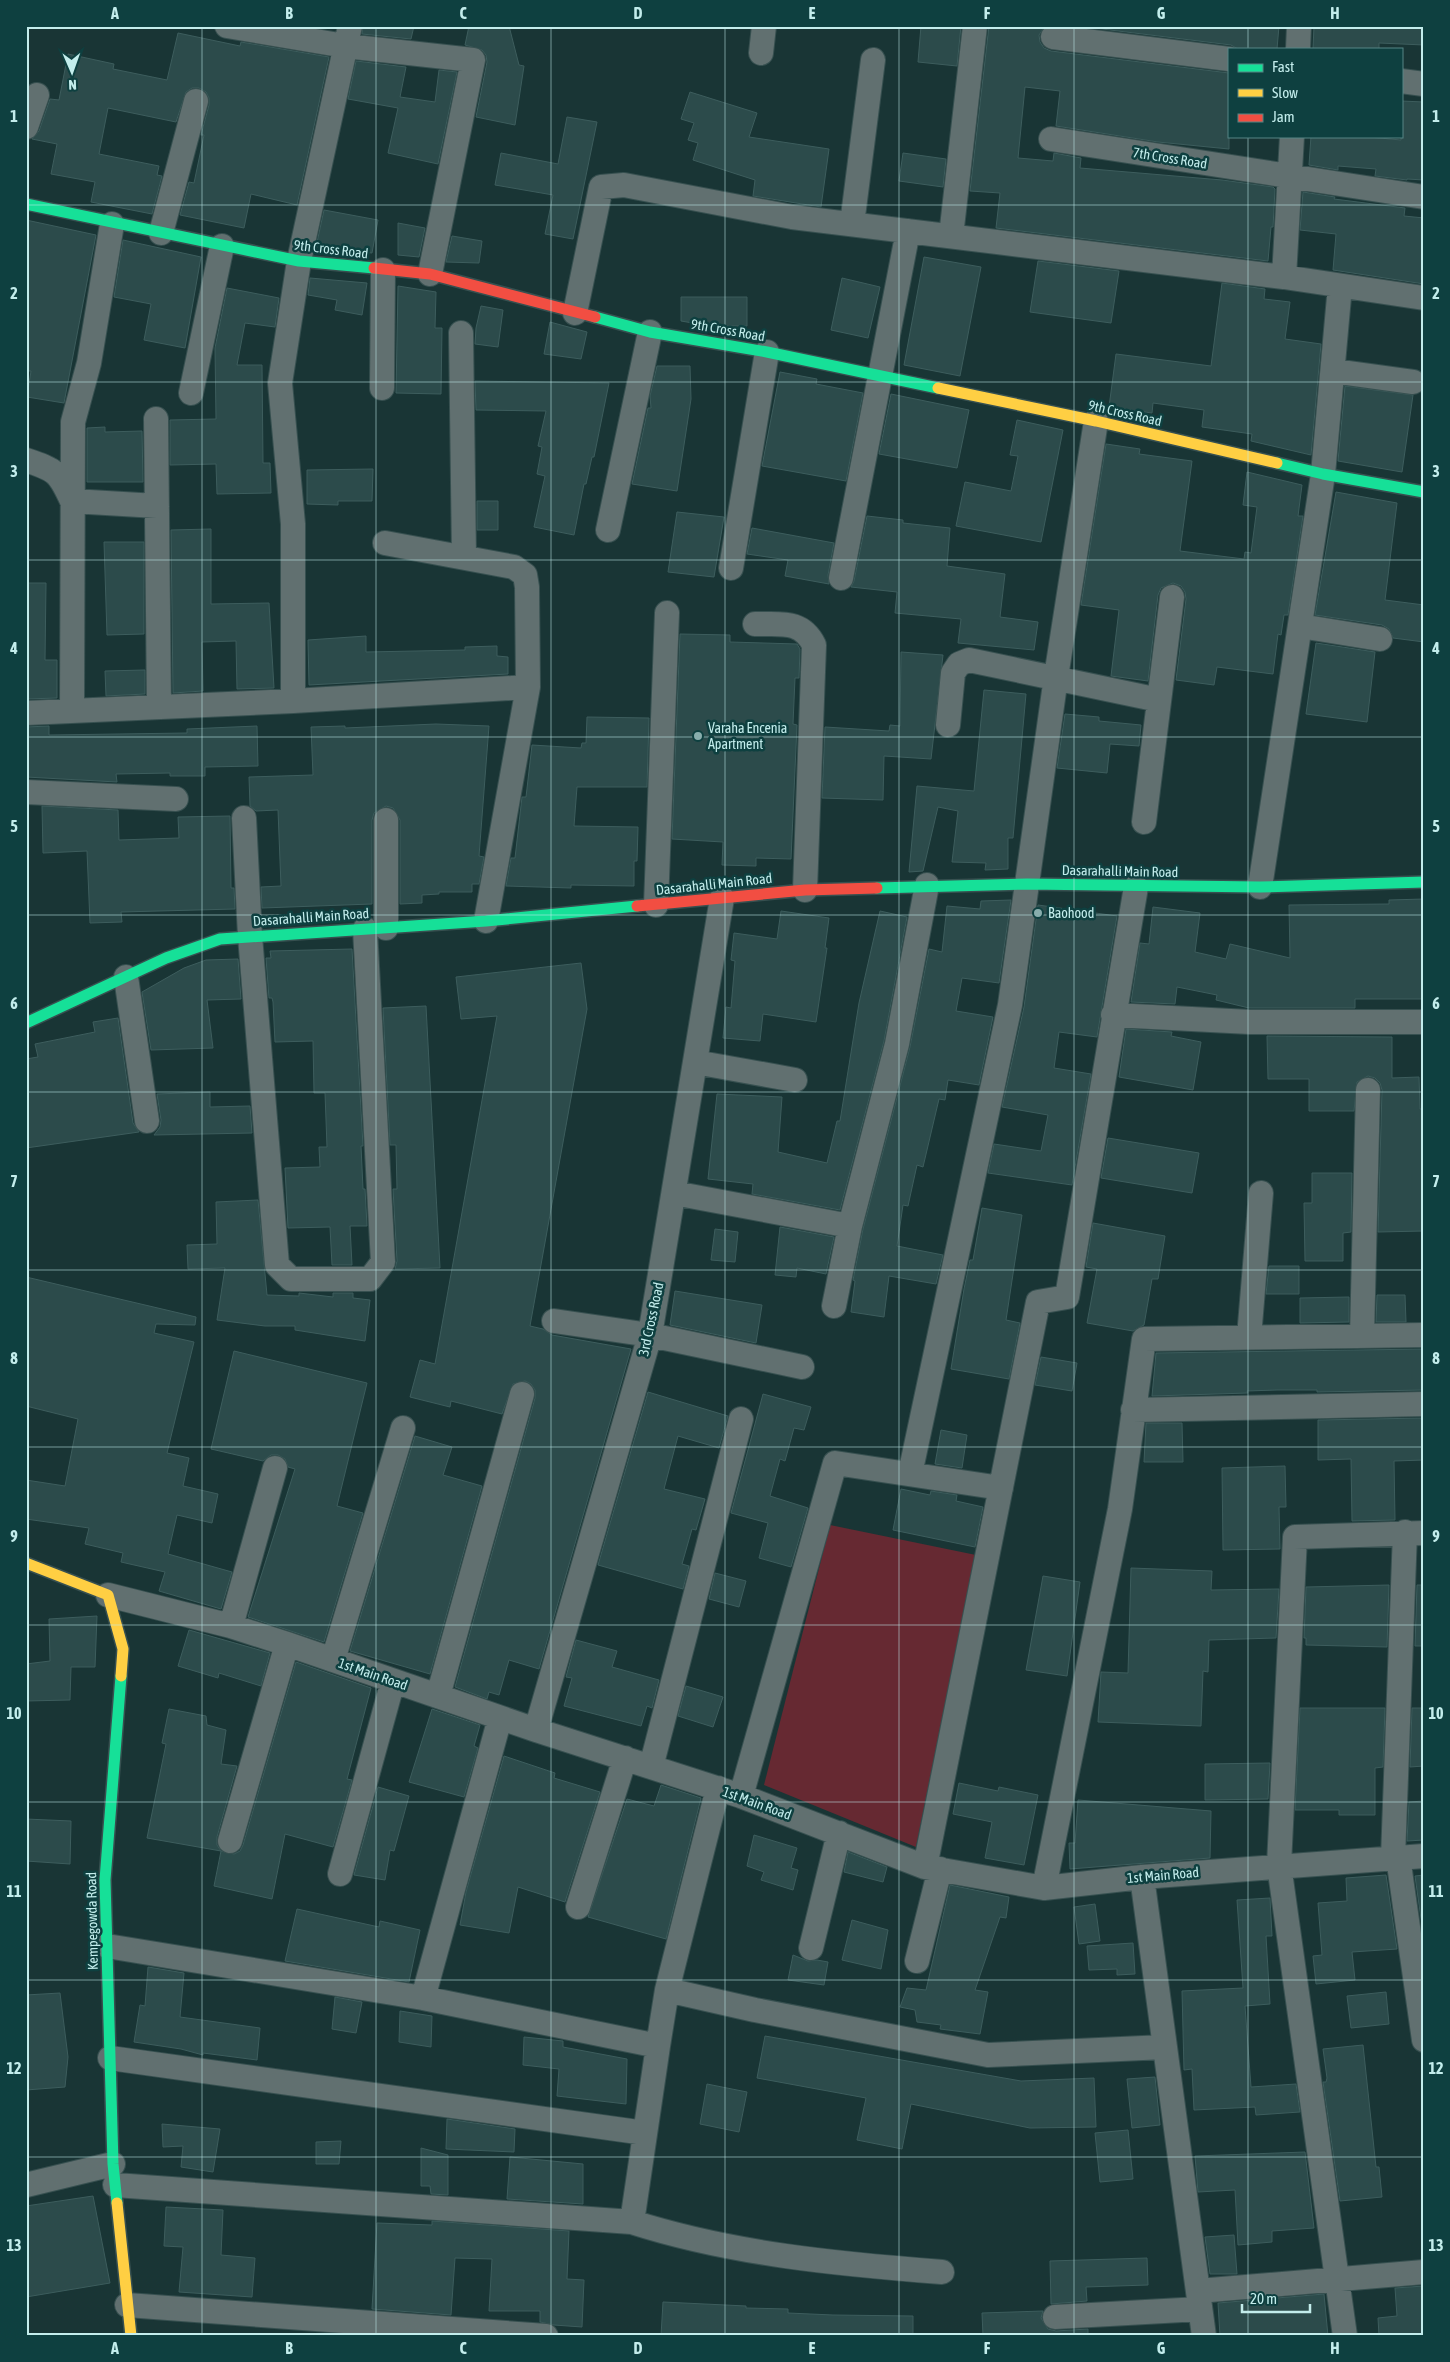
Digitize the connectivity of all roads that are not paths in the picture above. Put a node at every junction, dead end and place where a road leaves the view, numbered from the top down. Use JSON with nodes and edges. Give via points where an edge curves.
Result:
{"nodes":[{"id":1,"x":227,"y":26,"type":"edge"},
{"id":2,"x":764,"y":26,"type":"edge"},
{"id":3,"x":975,"y":26,"type":"edge"},
{"id":4,"x":1299,"y":26,"type":"edge"},
{"id":5,"x":348,"y":36,"type":"edge"},
{"id":6,"x":1053,"y":36,"type":"dead end"},
{"id":7,"x":1298,"y":48,"type":"edge"},
{"id":8,"x":762,"y":54,"type":"dead end"},
{"id":9,"x":1228,"y":59,"type":"edge"},
{"id":10,"x":873,"y":60,"type":"dead end"},
{"id":11,"x":1402,"y":81,"type":"edge"},
{"id":12,"x":1424,"y":84,"type":"edge"},
{"id":13,"x":37,"y":94,"type":"dead end"},
{"id":14,"x":196,"y":101,"type":"dead end"},
{"id":15,"x":26,"y":127,"type":"edge"},
{"id":16,"x":1292,"y":138,"type":"edge"},
{"id":17,"x":1051,"y":139,"type":"dead end"},
{"id":18,"x":1289,"y":176,"type":"junction"},
{"id":19,"x":1424,"y":197,"type":"edge"},
{"id":20,"x":26,"y":204,"type":"edge"},
{"id":21,"x":112,"y":224,"type":"junction"},
{"id":22,"x":852,"y":224,"type":"junction"},
{"id":23,"x":908,"y":231,"type":"junction"},
{"id":24,"x":161,"y":233,"type":"junction"},
{"id":25,"x":951,"y":236,"type":"junction"},
{"id":26,"x":222,"y":246,"type":"junction"},
{"id":27,"x":299,"y":261,"type":"junction"},
{"id":28,"x":383,"y":270,"type":"junction"},
{"id":29,"x":430,"y":274,"type":"junction"},
{"id":30,"x":1284,"y":277,"type":"junction"},
{"id":31,"x":1340,"y":286,"type":"junction"},
{"id":32,"x":1424,"y":298,"type":"edge"},
{"id":33,"x":575,"y":313,"type":"junction"},
{"id":34,"x":650,"y":332,"type":"junction"},
{"id":35,"x":461,"y":333,"type":"dead end"},
{"id":36,"x":768,"y":352,"type":"junction"},
{"id":37,"x":1333,"y":371,"type":"junction"},
{"id":38,"x":880,"y":377,"type":"junction"},
{"id":39,"x":1413,"y":382,"type":"dead end"},
{"id":40,"x":382,"y":388,"type":"dead end"},
{"id":41,"x":191,"y":393,"type":"dead end"},
{"id":42,"x":156,"y":419,"type":"dead end"},
{"id":43,"x":1096,"y":421,"type":"junction"},
{"id":44,"x":26,"y":460,"type":"edge"},
{"id":45,"x":1323,"y":474,"type":"junction"},
{"id":46,"x":1424,"y":492,"type":"edge"},
{"id":47,"x":72,"y":500,"type":"junction"},
{"id":48,"x":157,"y":506,"type":"junction"},
{"id":49,"x":608,"y":530,"type":"dead end"},
{"id":50,"x":385,"y":543,"type":"dead end"},
{"id":51,"x":464,"y":557,"type":"junction"},
{"id":52,"x":731,"y":568,"type":"dead end"},
{"id":53,"x":841,"y":578,"type":"dead end"},
{"id":54,"x":1172,"y":598,"type":"dead end"},
{"id":55,"x":667,"y":613,"type":"dead end"},
{"id":56,"x":754,"y":624,"type":"dead end"},
{"id":57,"x":1300,"y":626,"type":"junction"},
{"id":58,"x":1380,"y":639,"type":"dead end"},
{"id":59,"x":1056,"y":677,"type":"junction"},
{"id":60,"x":528,"y":688,"type":"junction"},
{"id":61,"x":1159,"y":700,"type":"junction"},
{"id":62,"x":293,"y":701,"type":"junction"},
{"id":63,"x":159,"y":707,"type":"junction"},
{"id":64,"x":72,"y":710,"type":"junction"},
{"id":65,"x":26,"y":713,"type":"edge"},
{"id":66,"x":948,"y":725,"type":"dead end"},
{"id":67,"x":26,"y":792,"type":"edge"},
{"id":68,"x":176,"y":799,"type":"dead end"},
{"id":69,"x":244,"y":818,"type":"dead end"},
{"id":70,"x":386,"y":820,"type":"dead end"},
{"id":71,"x":1144,"y":822,"type":"dead end"},
{"id":72,"x":1424,"y":882,"type":"edge"},
{"id":73,"x":1027,"y":884,"type":"junction"},
{"id":74,"x":926,"y":885,"type":"junction"},
{"id":75,"x":1260,"y":887,"type":"junction"},
{"id":76,"x":1136,"y":888,"type":"junction"},
{"id":77,"x":805,"y":890,"type":"junction"},
{"id":78,"x":722,"y":898,"type":"junction"},
{"id":79,"x":656,"y":905,"type":"junction"},
{"id":80,"x":486,"y":921,"type":"junction"},
{"id":81,"x":376,"y":928,"type":"junction"},
{"id":82,"x":250,"y":936,"type":"junction"},
{"id":83,"x":126,"y":977,"type":"junction"},
{"id":84,"x":1113,"y":1015,"type":"junction"},
{"id":85,"x":1424,"y":1022,"type":"edge"},
{"id":86,"x":26,"y":1023,"type":"edge"},
{"id":87,"x":695,"y":1062,"type":"junction"},
{"id":88,"x":795,"y":1080,"type":"dead end"},
{"id":89,"x":1368,"y":1090,"type":"dead end"},
{"id":90,"x":147,"y":1121,"type":"dead end"},
{"id":91,"x":674,"y":1193,"type":"junction"},
{"id":92,"x":1261,"y":1193,"type":"dead end"},
{"id":93,"x":850,"y":1226,"type":"junction"},
{"id":94,"x":834,"y":1306,"type":"dead end"},
{"id":95,"x":554,"y":1321,"type":"dead end"},
{"id":96,"x":650,"y":1335,"type":"junction"},
{"id":97,"x":1424,"y":1335,"type":"edge"},
{"id":98,"x":1362,"y":1336,"type":"junction"},
{"id":99,"x":1248,"y":1337,"type":"junction"},
{"id":100,"x":802,"y":1368,"type":"dead end"},
{"id":101,"x":522,"y":1394,"type":"dead end"},
{"id":102,"x":1424,"y":1404,"type":"edge"},
{"id":103,"x":1133,"y":1410,"type":"junction"},
{"id":104,"x":741,"y":1420,"type":"dead end"},
{"id":105,"x":402,"y":1428,"type":"dead end"},
{"id":106,"x":274,"y":1468,"type":"dead end"},
{"id":107,"x":910,"y":1474,"type":"junction"},
{"id":108,"x":1001,"y":1488,"type":"junction"},
{"id":109,"x":1414,"y":1532,"type":"edge"},
{"id":110,"x":26,"y":1563,"type":"edge"},
{"id":111,"x":108,"y":1595,"type":"junction"},
{"id":112,"x":232,"y":1626,"type":"junction"},
{"id":113,"x":287,"y":1644,"type":"junction"},
{"id":114,"x":333,"y":1660,"type":"junction"},
{"id":115,"x":393,"y":1681,"type":"junction"},
{"id":116,"x":438,"y":1696,"type":"junction"},
{"id":117,"x":500,"y":1718,"type":"junction"},
{"id":118,"x":536,"y":1730,"type":"junction"},
{"id":119,"x":625,"y":1758,"type":"junction"},
{"id":120,"x":652,"y":1767,"type":"junction"},
{"id":121,"x":718,"y":1788,"type":"junction"},
{"id":122,"x":741,"y":1796,"type":"junction"},
{"id":123,"x":839,"y":1833,"type":"junction"},
{"id":124,"x":230,"y":1841,"type":"dead end"},
{"id":125,"x":1424,"y":1856,"type":"edge"},
{"id":126,"x":1396,"y":1857,"type":"junction"},
{"id":127,"x":1280,"y":1865,"type":"junction"},
{"id":128,"x":932,"y":1868,"type":"junction"},
{"id":129,"x":340,"y":1874,"type":"dead end"},
{"id":130,"x":1142,"y":1877,"type":"junction"},
{"id":131,"x":1044,"y":1888,"type":"junction"},
{"id":132,"x":578,"y":1907,"type":"dead end"},
{"id":133,"x":107,"y":1946,"type":"junction"},
{"id":134,"x":811,"y":1948,"type":"dead end"},
{"id":135,"x":917,"y":1961,"type":"dead end"},
{"id":136,"x":667,"y":1990,"type":"junction"},
{"id":137,"x":423,"y":1998,"type":"junction"},
{"id":138,"x":1424,"y":2040,"type":"edge"},
{"id":139,"x":658,"y":2046,"type":"junction"},
{"id":140,"x":1165,"y":2047,"type":"junction"},
{"id":141,"x":110,"y":2058,"type":"junction"},
{"id":142,"x":645,"y":2133,"type":"junction"},
{"id":143,"x":114,"y":2174,"type":"junction"},
{"id":144,"x":26,"y":2185,"type":"edge"},
{"id":145,"x":632,"y":2222,"type":"junction"},
{"id":146,"x":942,"y":2272,"type":"dead end"},
{"id":147,"x":1424,"y":2272,"type":"edge"},
{"id":148,"x":1337,"y":2280,"type":"junction"},
{"id":149,"x":1199,"y":2300,"type":"junction"},
{"id":150,"x":127,"y":2305,"type":"junction"},
{"id":151,"x":1055,"y":2317,"type":"dead end"},
{"id":152,"x":131,"y":2336,"type":"edge"},
{"id":153,"x":546,"y":2336,"type":"edge"},
{"id":154,"x":1204,"y":2336,"type":"edge"},
{"id":155,"x":1345,"y":2336,"type":"edge"}],
"edges":[{"from":1,"to":5,"type":"street"},
{"from":2,"to":8,"type":"street"},
{"from":3,"to":25,"type":"street"},
{"from":4,"to":7,"type":"street"},
{"from":5,"to":27,"type":"street"},
{"from":5,"to":29,"type":"street","via":[[474,60]]},
{"from":6,"to":9,"type":"street"},
{"from":10,"to":22,"type":"street"},
{"from":11,"to":12,"type":"street"},
{"from":13,"to":15,"type":"street"},
{"from":14,"to":24,"type":"street"},
{"from":16,"to":18,"type":"street"},
{"from":17,"to":18,"type":"street","name":"7th Cross Road"},
{"from":18,"to":19,"type":"street","name":"7th Cross Road"},
{"from":18,"to":30,"type":"street"},
{"from":20,"to":21,"type":"street","name":"9th Cross Road"},
{"from":21,"to":24,"type":"street","name":"9th Cross Road"},
{"from":21,"to":47,"type":"street","via":[[89,363],[73,422]]},
{"from":22,"to":23,"type":"street"},
{"from":22,"to":33,"type":"street","via":[[792,217],[624,185],[601,187]]},
{"from":23,"to":25,"type":"street"},
{"from":23,"to":38,"type":"street"},
{"from":24,"to":26,"type":"street","name":"9th Cross Road"},
{"from":25,"to":30,"type":"street"},
{"from":26,"to":27,"type":"street","name":"9th Cross Road"},
{"from":26,"to":41,"type":"street"},
{"from":27,"to":28,"type":"street","name":"9th Cross Road"},
{"from":27,"to":62,"type":"street","via":[[280,383],[293,524]]},
{"from":28,"to":29,"type":"street","name":"9th Cross Road"},
{"from":28,"to":40,"type":"street"},
{"from":29,"to":33,"type":"street","name":"9th Cross Road"},
{"from":30,"to":31,"type":"street"},
{"from":31,"to":32,"type":"street"},
{"from":31,"to":37,"type":"street"},
{"from":33,"to":34,"type":"street","name":"9th Cross Road"},
{"from":34,"to":36,"type":"street","name":"9th Cross Road"},
{"from":34,"to":49,"type":"street"},
{"from":35,"to":51,"type":"street"},
{"from":36,"to":38,"type":"street","name":"9th Cross Road"},
{"from":36,"to":52,"type":"street"},
{"from":37,"to":39,"type":"street"},
{"from":37,"to":45,"type":"street"},
{"from":38,"to":43,"type":"street","name":"9th Cross Road"},
{"from":38,"to":53,"type":"street"},
{"from":42,"to":48,"type":"street"},
{"from":43,"to":45,"type":"street","name":"9th Cross Road"},
{"from":43,"to":59,"type":"street"},
{"from":44,"to":47,"type":"street","via":[[61,476]]},
{"from":45,"to":46,"type":"street","name":"9th Cross Road"},
{"from":45,"to":57,"type":"street"},
{"from":47,"to":48,"type":"street"},
{"from":47,"to":64,"type":"street"},
{"from":48,"to":63,"type":"street"},
{"from":50,"to":51,"type":"street"},
{"from":51,"to":60,"type":"street","via":[[514,567],[524,575],[527,587]]},
{"from":54,"to":61,"type":"street"},
{"from":55,"to":79,"type":"street"},
{"from":56,"to":77,"type":"street","via":[[796,626],[808,633],[814,645]]},
{"from":57,"to":58,"type":"street"},
{"from":57,"to":75,"type":"street"},
{"from":59,"to":61,"type":"street"},
{"from":59,"to":66,"type":"street","via":[[969,660],[959,664],[953,673]]},
{"from":59,"to":73,"type":"street"},
{"from":60,"to":62,"type":"street"},
{"from":60,"to":80,"type":"street"},
{"from":61,"to":71,"type":"street"},
{"from":62,"to":63,"type":"street"},
{"from":63,"to":64,"type":"street"},
{"from":64,"to":65,"type":"street"},
{"from":67,"to":68,"type":"street"},
{"from":69,"to":82,"type":"street"},
{"from":70,"to":81,"type":"street"},
{"from":72,"to":75,"type":"street","name":"Dasarahalli Main Road"},
{"from":73,"to":74,"type":"street","name":"Dasarahalli Main Road"},
{"from":73,"to":76,"type":"street","name":"Dasarahalli Main Road"},
{"from":73,"to":107,"type":"street","via":[[1010,1006]]},
{"from":74,"to":77,"type":"street","name":"Dasarahalli Main Road"},
{"from":74,"to":93,"type":"street","via":[[897,1044]]},
{"from":75,"to":76,"type":"street","name":"Dasarahalli Main Road"},
{"from":76,"to":84,"type":"street"},
{"from":77,"to":78,"type":"street","name":"Dasarahalli Main Road"},
{"from":78,"to":79,"type":"street","name":"Dasarahalli Main Road"},
{"from":78,"to":87,"type":"street","name":"3rd Cross Road"},
{"from":79,"to":80,"type":"street","name":"Dasarahalli Main Road"},
{"from":80,"to":81,"type":"street","name":"Dasarahalli Main Road"},
{"from":81,"to":82,"type":"street","name":"Dasarahalli Main Road"},
{"from":81,"to":82,"type":"street","via":[[384,1262],[370,1279],[291,1279],[277,1265]]},
{"from":82,"to":83,"type":"street","name":"Dasarahalli Main Road","via":[[220,939],[166,958]]},
{"from":83,"to":86,"type":"street","name":"Dasarahalli Main Road"},
{"from":83,"to":90,"type":"street"},
{"from":84,"to":85,"type":"street","via":[[1250,1022]]},
{"from":84,"to":108,"type":"street","via":[[1067,1298],[1038,1302]]},
{"from":87,"to":88,"type":"street"},
{"from":87,"to":91,"type":"street","name":"3rd Cross Road"},
{"from":89,"to":98,"type":"street"},
{"from":91,"to":93,"type":"street"},
{"from":91,"to":96,"type":"street","name":"3rd Cross Road"},
{"from":92,"to":99,"type":"street"},
{"from":93,"to":94,"type":"street"},
{"from":95,"to":96,"type":"street"},
{"from":96,"to":100,"type":"street"},
{"from":96,"to":118,"type":"street","name":"3rd Cross Road"},
{"from":97,"to":98,"type":"street"},
{"from":98,"to":99,"type":"street"},
{"from":99,"to":103,"type":"street","via":[[1144,1339]]},
{"from":101,"to":116,"type":"street"},
{"from":102,"to":103,"type":"street"},
{"from":103,"to":131,"type":"street","via":[[1120,1509]]},
{"from":104,"to":120,"type":"street"},
{"from":105,"to":114,"type":"street"},
{"from":106,"to":112,"type":"street"},
{"from":107,"to":108,"type":"street"},
{"from":107,"to":122,"type":"street","via":[[835,1463]]},
{"from":108,"to":128,"type":"street"},
{"from":109,"to":126,"type":"street"},
{"from":109,"to":127,"type":"street","via":[[1295,1537]]},
{"from":110,"to":111,"type":"street"},
{"from":111,"to":112,"type":"street","name":"1st Main Road"},
{"from":111,"to":133,"type":"street","name":"Kempegowda Road","via":[[124,1649],[105,1880]]},
{"from":112,"to":113,"type":"street","name":"1st Main Road"},
{"from":113,"to":114,"type":"street","name":"1st Main Road"},
{"from":113,"to":124,"type":"street"},
{"from":114,"to":115,"type":"street","name":"1st Main Road"},
{"from":115,"to":116,"type":"street","name":"1st Main Road"},
{"from":115,"to":129,"type":"street"},
{"from":116,"to":117,"type":"street","name":"1st Main Road"},
{"from":117,"to":118,"type":"street","name":"1st Main Road"},
{"from":117,"to":137,"type":"street"},
{"from":118,"to":119,"type":"street","name":"1st Main Road"},
{"from":119,"to":120,"type":"street","name":"1st Main Road"},
{"from":119,"to":132,"type":"street"},
{"from":120,"to":121,"type":"street","name":"1st Main Road"},
{"from":121,"to":122,"type":"street","name":"1st Main Road"},
{"from":121,"to":136,"type":"street"},
{"from":122,"to":123,"type":"street","name":"1st Main Road"},
{"from":123,"to":128,"type":"street","name":"1st Main Road"},
{"from":123,"to":134,"type":"street"},
{"from":125,"to":126,"type":"street","name":"1st Main Road"},
{"from":126,"to":127,"type":"street","name":"1st Main Road"},
{"from":126,"to":138,"type":"street"},
{"from":127,"to":130,"type":"street","name":"1st Main Road"},
{"from":127,"to":148,"type":"street"},
{"from":128,"to":131,"type":"street","name":"1st Main Road"},
{"from":128,"to":135,"type":"street"},
{"from":130,"to":131,"type":"street","name":"1st Main Road"},
{"from":130,"to":140,"type":"street"},
{"from":133,"to":137,"type":"street"},
{"from":133,"to":141,"type":"street","name":"Kempegowda Road"},
{"from":136,"to":139,"type":"street"},
{"from":136,"to":140,"type":"street","via":[[988,2055]]},
{"from":137,"to":139,"type":"street"},
{"from":139,"to":142,"type":"street"},
{"from":140,"to":149,"type":"street"},
{"from":141,"to":142,"type":"street"},
{"from":141,"to":143,"type":"street","name":"Kempegowda Road"},
{"from":142,"to":145,"type":"street"},
{"from":143,"to":144,"type":"street"},
{"from":143,"to":145,"type":"street"},
{"from":143,"to":150,"type":"street","name":"Kempegowda Road"},
{"from":145,"to":146,"type":"street","via":[[676,2236],[835,2264]]},
{"from":147,"to":148,"type":"street"},
{"from":148,"to":149,"type":"street"},
{"from":148,"to":155,"type":"street"},
{"from":149,"to":151,"type":"street"},
{"from":149,"to":154,"type":"street"},
{"from":150,"to":152,"type":"street","name":"Kempegowda Road"},
{"from":150,"to":153,"type":"street"}]}
